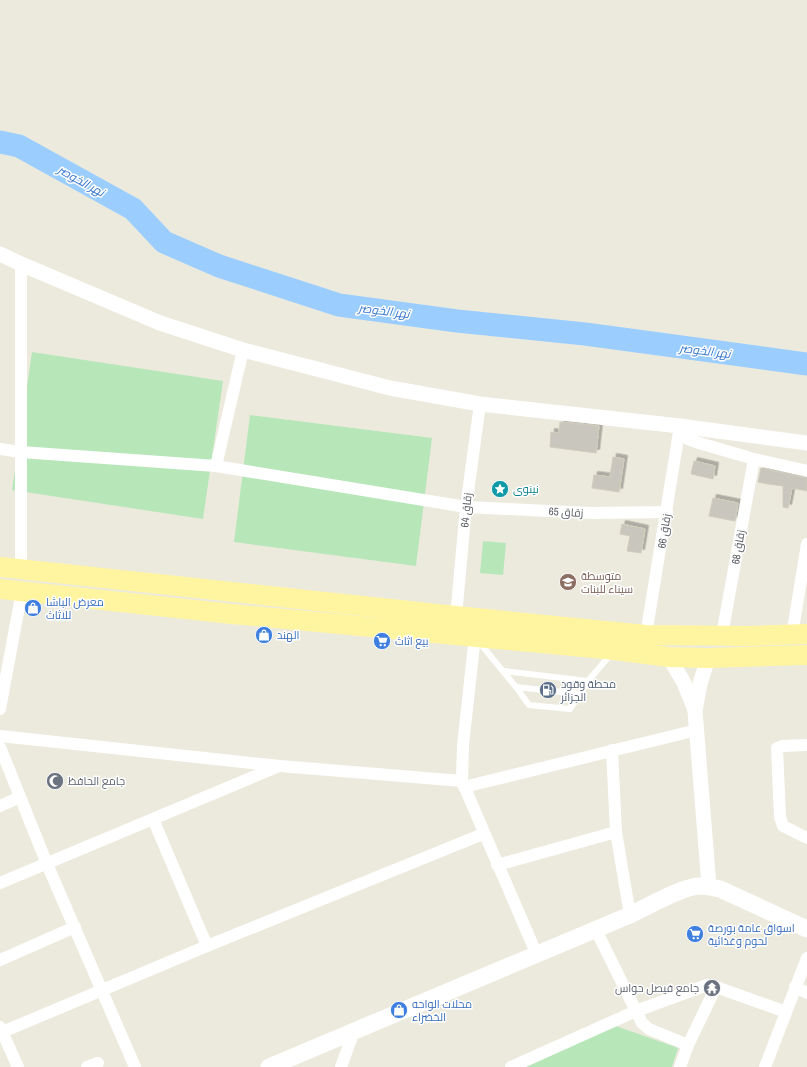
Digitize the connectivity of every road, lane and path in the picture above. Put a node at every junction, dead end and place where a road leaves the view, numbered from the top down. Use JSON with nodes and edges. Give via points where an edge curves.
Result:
{"nodes":[{"id":1,"x":0,"y":254,"type":"edge"},
{"id":2,"x":21,"y":264,"type":"junction"},
{"id":3,"x":243,"y":350,"type":"junction"},
{"id":4,"x":480,"y":404,"type":"junction"},
{"id":5,"x":680,"y":426,"type":"junction"},
{"id":6,"x":807,"y":443,"type":"edge"},
{"id":7,"x":0,"y":449,"type":"edge"},
{"id":8,"x":21,"y":452,"type":"junction"},
{"id":9,"x":754,"y":459,"type":"junction"},
{"id":10,"x":216,"y":466,"type":"junction"},
{"id":11,"x":807,"y":471,"type":"edge"},
{"id":12,"x":466,"y":507,"type":"junction"},
{"id":13,"x":667,"y":512,"type":"junction"},
{"id":14,"x":807,"y":544,"type":"edge"},
{"id":15,"x":0,"y":567,"type":"edge"},
{"id":16,"x":21,"y":569,"type":"junction"},
{"id":17,"x":0,"y":589,"type":"edge"},
{"id":18,"x":22,"y":591,"type":"junction"},
{"id":19,"x":456,"y":616,"type":"junction"},
{"id":20,"x":646,"y":635,"type":"junction"},
{"id":21,"x":800,"y":635,"type":"edge"},
{"id":22,"x":475,"y":636,"type":"junction"},
{"id":23,"x":722,"y":636,"type":"junction"},
{"id":24,"x":615,"y":650,"type":"junction"},
{"id":25,"x":807,"y":655,"type":"edge"},
{"id":26,"x":669,"y":657,"type":"junction"},
{"id":27,"x":708,"y":658,"type":"junction"},
{"id":28,"x":504,"y":671,"type":"junction"},
{"id":29,"x":588,"y":681,"type":"junction"},
{"id":30,"x":516,"y":687,"type":"junction"},
{"id":31,"x":580,"y":694,"type":"junction"},
{"id":32,"x":0,"y":710,"type":"edge"},
{"id":33,"x":695,"y":711,"type":"junction"},
{"id":34,"x":697,"y":730,"type":"junction"},
{"id":35,"x":0,"y":736,"type":"edge"},
{"id":36,"x":807,"y":745,"type":"edge"},
{"id":37,"x":0,"y":747,"type":"edge"},
{"id":38,"x":612,"y":750,"type":"junction"},
{"id":39,"x":280,"y":766,"type":"junction"},
{"id":40,"x":463,"y":784,"type":"junction"},
{"id":41,"x":20,"y":797,"type":"junction"},
{"id":42,"x":0,"y":806,"type":"edge"},
{"id":43,"x":153,"y":819,"type":"junction"},
{"id":44,"x":616,"y":832,"type":"junction"},
{"id":45,"x":483,"y":834,"type":"junction"},
{"id":46,"x":807,"y":838,"type":"edge"},
{"id":47,"x":47,"y":864,"type":"junction"},
{"id":48,"x":497,"y":865,"type":"junction"},
{"id":49,"x":0,"y":883,"type":"edge"},
{"id":50,"x":709,"y":886,"type":"junction"},
{"id":51,"x":630,"y":915,"type":"junction"},
{"id":52,"x":74,"y":926,"type":"junction"},
{"id":53,"x":807,"y":929,"type":"edge"},
{"id":54,"x":596,"y":930,"type":"junction"},
{"id":55,"x":207,"y":946,"type":"junction"},
{"id":56,"x":538,"y":955,"type":"junction"},
{"id":57,"x":807,"y":958,"type":"edge"},
{"id":58,"x":0,"y":960,"type":"edge"},
{"id":59,"x":716,"y":987,"type":"junction"},
{"id":60,"x":796,"y":987,"type":"junction"},
{"id":61,"x":102,"y":990,"type":"junction"},
{"id":62,"x":807,"y":993,"type":"edge"},
{"id":63,"x":636,"y":1011,"type":"junction"},
{"id":64,"x":786,"y":1012,"type":"junction"},
{"id":65,"x":1,"y":1031,"type":"edge"},
{"id":66,"x":354,"y":1031,"type":"junction"},
{"id":67,"x":688,"y":1045,"type":"junction"},
{"id":68,"x":18,"y":1067,"type":"edge"},
{"id":69,"x":135,"y":1067,"type":"edge"},
{"id":70,"x":270,"y":1067,"type":"edge"},
{"id":71,"x":341,"y":1067,"type":"edge"},
{"id":72,"x":511,"y":1067,"type":"edge"},
{"id":73,"x":680,"y":1067,"type":"edge"},
{"id":74,"x":765,"y":1067,"type":"edge"}],
"edges":[{"from":1,"to":2,"type":"street"},
{"from":2,"to":3,"type":"street","via":[[160,323]]},
{"from":2,"to":8,"type":"street"},
{"from":3,"to":4,"type":"street","via":[[390,388]]},
{"from":3,"to":10,"type":"street"},
{"from":4,"to":5,"type":"street"},
{"from":4,"to":12,"type":"street","name":"زقاق 64"},
{"from":5,"to":6,"type":"street"},
{"from":5,"to":9,"type":"street","via":[[688,439]]},
{"from":5,"to":13,"type":"street","name":"زقاق 66"},
{"from":7,"to":8,"type":"street","name":"زقاق 65"},
{"from":8,"to":10,"type":"street","name":"زقاق 65"},
{"from":8,"to":16,"type":"street"},
{"from":9,"to":11,"type":"street"},
{"from":9,"to":23,"type":"street","name":"زقاق 68"},
{"from":10,"to":12,"type":"street","name":"زقاق 65"},
{"from":12,"to":13,"type":"street","name":"زقاق 65","via":[[590,513]]},
{"from":12,"to":19,"type":"street","name":"زقاق 64"},
{"from":13,"to":20,"type":"street","name":"زقاق 66"},
{"from":14,"to":21,"type":"street"},
{"from":15,"to":16,"type":"main road"},
{"from":16,"to":19,"type":"main road"},
{"from":17,"to":18,"type":"main road"},
{"from":18,"to":22,"type":"main road","via":[[232,614]]},
{"from":18,"to":32,"type":"street"},
{"from":19,"to":20,"type":"main road"},
{"from":20,"to":23,"type":"main road"},
{"from":21,"to":23,"type":"main road"},
{"from":22,"to":24,"type":"main road"},
{"from":22,"to":28,"type":"lane"},
{"from":22,"to":40,"type":"street","via":[[463,744]]},
{"from":24,"to":26,"type":"main road"},
{"from":24,"to":29,"type":"lane"},
{"from":25,"to":27,"type":"main road"},
{"from":26,"to":27,"type":"main road"},
{"from":26,"to":33,"type":"street","via":[[684,683]]},
{"from":27,"to":33,"type":"street"},
{"from":28,"to":29,"type":"lane"},
{"from":28,"to":30,"type":"lane"},
{"from":29,"to":31,"type":"lane"},
{"from":30,"to":31,"type":"lane"},
{"from":30,"to":31,"type":"lane","via":[[529,705],[570,709]]},
{"from":33,"to":34,"type":"street"},
{"from":34,"to":38,"type":"street"},
{"from":34,"to":50,"type":"street"},
{"from":35,"to":39,"type":"street"},
{"from":36,"to":46,"type":"street","via":[[777,748],[780,817],[783,826]]},
{"from":37,"to":41,"type":"street"},
{"from":38,"to":40,"type":"street"},
{"from":38,"to":44,"type":"street"},
{"from":39,"to":40,"type":"street"},
{"from":39,"to":43,"type":"street"},
{"from":40,"to":45,"type":"street"},
{"from":41,"to":42,"type":"street"},
{"from":41,"to":47,"type":"street"},
{"from":43,"to":47,"type":"street"},
{"from":43,"to":55,"type":"street"},
{"from":44,"to":48,"type":"street"},
{"from":44,"to":51,"type":"street"},
{"from":45,"to":48,"type":"street"},
{"from":45,"to":55,"type":"street"},
{"from":47,"to":49,"type":"street"},
{"from":47,"to":52,"type":"street"},
{"from":48,"to":56,"type":"street"},
{"from":50,"to":51,"type":"main road","via":[[685,889]]},
{"from":50,"to":53,"type":"main road","via":[[731,893]]},
{"from":51,"to":54,"type":"main road"},
{"from":52,"to":58,"type":"street"},
{"from":52,"to":61,"type":"street"},
{"from":54,"to":56,"type":"main road"},
{"from":54,"to":63,"type":"street"},
{"from":55,"to":61,"type":"street"},
{"from":56,"to":66,"type":"main road"},
{"from":57,"to":60,"type":"street"},
{"from":59,"to":63,"type":"street","via":[[707,985]]},
{"from":59,"to":64,"type":"street"},
{"from":59,"to":67,"type":"street"},
{"from":60,"to":62,"type":"street"},
{"from":60,"to":64,"type":"street"},
{"from":61,"to":65,"type":"street"},
{"from":61,"to":69,"type":"street"},
{"from":63,"to":67,"type":"street","via":[[649,1029]]},
{"from":63,"to":72,"type":"street"},
{"from":64,"to":74,"type":"street"},
{"from":65,"to":68,"type":"street"},
{"from":66,"to":70,"type":"main road"},
{"from":66,"to":71,"type":"street"},
{"from":67,"to":73,"type":"street"}]}
